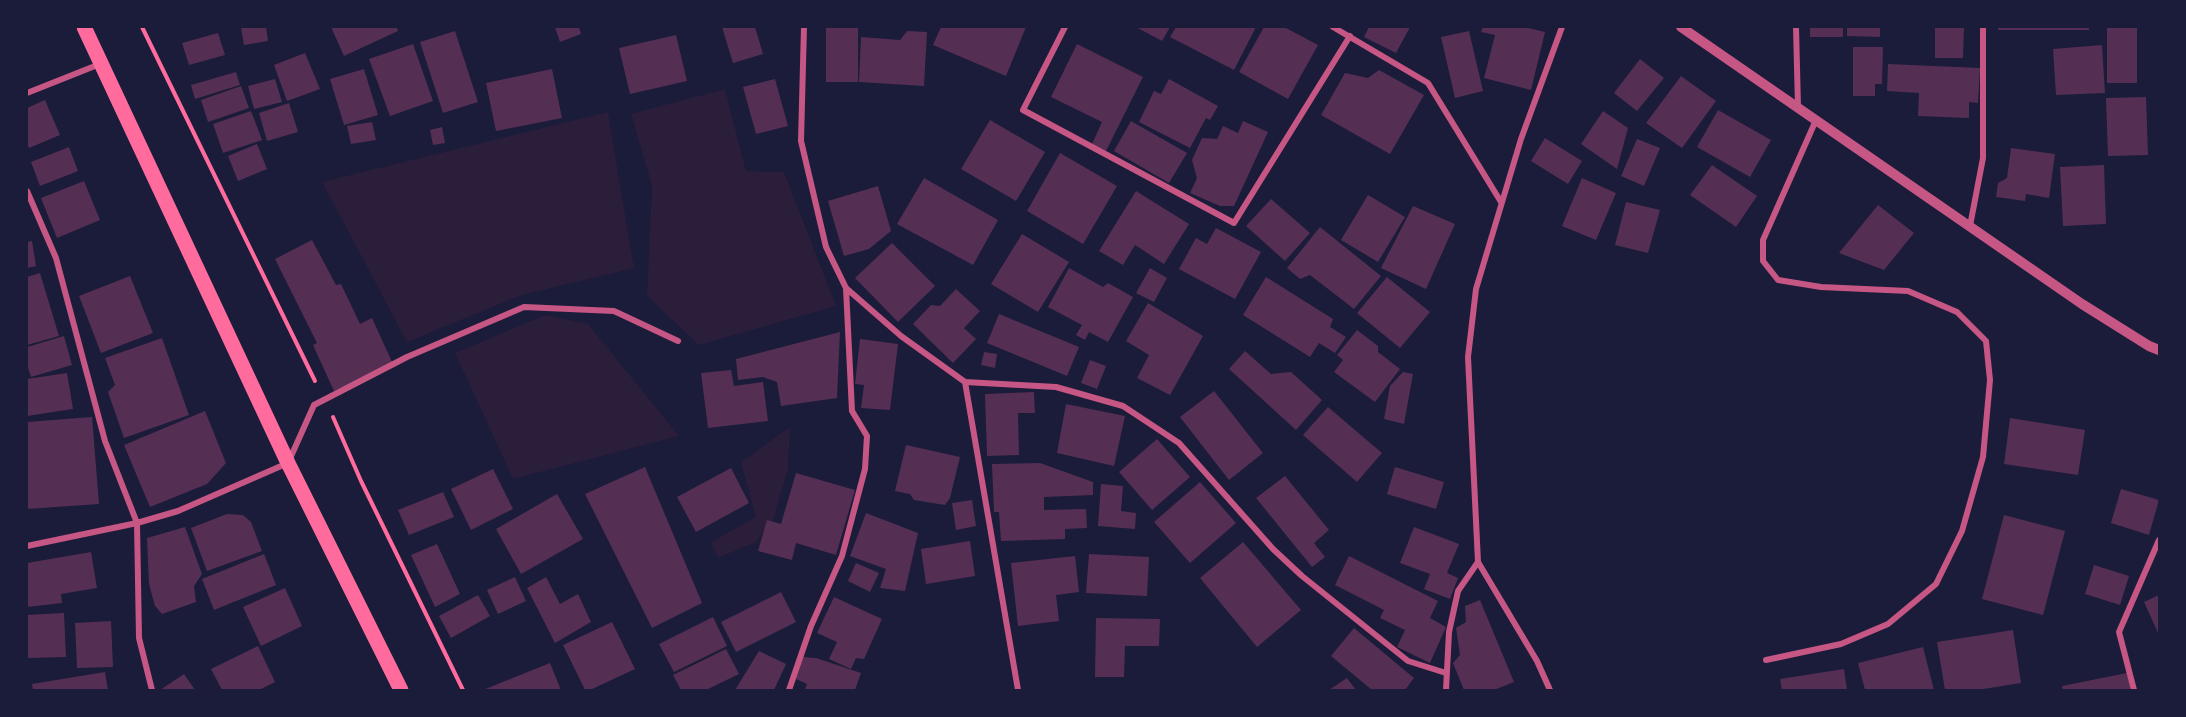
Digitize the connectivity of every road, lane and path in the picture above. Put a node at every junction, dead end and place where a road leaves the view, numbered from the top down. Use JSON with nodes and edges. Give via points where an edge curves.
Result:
{"nodes":[{"id":1,"x":84,"y":27,"type":"edge"},
{"id":2,"x":142,"y":27,"type":"edge"},
{"id":3,"x":804,"y":27,"type":"edge"},
{"id":4,"x":1065,"y":27,"type":"edge"},
{"id":5,"x":1333,"y":27,"type":"edge"},
{"id":6,"x":1562,"y":27,"type":"edge"},
{"id":7,"x":1681,"y":27,"type":"edge"},
{"id":8,"x":1796,"y":27,"type":"edge"},
{"id":9,"x":1983,"y":27,"type":"edge"},
{"id":10,"x":1350,"y":36,"type":"junction"},
{"id":11,"x":100,"y":64,"type":"junction"},
{"id":12,"x":27,"y":93,"type":"edge"},
{"id":13,"x":1798,"y":109,"type":"junction"},
{"id":14,"x":1816,"y":120,"type":"junction"},
{"id":15,"x":27,"y":191,"type":"edge"},
{"id":16,"x":1501,"y":202,"type":"junction"},
{"id":17,"x":1970,"y":226,"type":"junction"},
{"id":18,"x":846,"y":288,"type":"junction"},
{"id":19,"x":678,"y":341,"type":"dead end"},
{"id":20,"x":2159,"y":350,"type":"edge"},
{"id":21,"x":965,"y":382,"type":"junction"},
{"id":22,"x":317,"y":384,"type":"dead end"},
{"id":23,"x":333,"y":416,"type":"dead end"},
{"id":24,"x":288,"y":462,"type":"junction"},
{"id":25,"x":137,"y":523,"type":"junction"},
{"id":26,"x":2159,"y":540,"type":"edge"},
{"id":27,"x":27,"y":546,"type":"edge"},
{"id":28,"x":1478,"y":562,"type":"junction"},
{"id":29,"x":1766,"y":660,"type":"dead end"},
{"id":30,"x":1446,"y":673,"type":"junction"},
{"id":31,"x":152,"y":690,"type":"edge"},
{"id":32,"x":401,"y":690,"type":"edge"},
{"id":33,"x":463,"y":690,"type":"edge"},
{"id":34,"x":789,"y":690,"type":"edge"},
{"id":35,"x":1018,"y":690,"type":"edge"},
{"id":36,"x":1446,"y":690,"type":"edge"},
{"id":37,"x":1550,"y":690,"type":"edge"},
{"id":38,"x":2134,"y":690,"type":"edge"}],
"edges":[{"from":1,"to":11,"type":"main road"},
{"from":2,"to":22,"type":"path"},
{"from":3,"to":18,"type":"street","via":[[801,141],[826,247]]},
{"from":4,"to":10,"type":"street","via":[[1023,110],[1234,223]]},
{"from":5,"to":10,"type":"street"},
{"from":6,"to":16,"type":"street"},
{"from":7,"to":13,"type":"street"},
{"from":8,"to":13,"type":"street"},
{"from":9,"to":17,"type":"street","via":[[1983,158]]},
{"from":10,"to":16,"type":"street","via":[[1428,83]]},
{"from":11,"to":12,"type":"street"},
{"from":11,"to":24,"type":"main road"},
{"from":13,"to":14,"type":"street"},
{"from":14,"to":17,"type":"street"},
{"from":14,"to":29,"type":"street","via":[[1763,240],[1763,261],[1778,280],[1821,288],[1908,291],[1957,312],[1986,341],[1990,380],[1983,457],[1962,531],[1936,584],[1888,624],[1841,644]]},
{"from":15,"to":25,"type":"street","via":[[56,258],[105,441]]},
{"from":16,"to":28,"type":"street","via":[[1476,289],[1468,357]]},
{"from":17,"to":20,"type":"street","via":[[2082,304]]},
{"from":18,"to":21,"type":"street","via":[[901,336]]},
{"from":18,"to":34,"type":"street","via":[[852,411],[867,436],[865,469],[842,556],[811,626]]},
{"from":19,"to":24,"type":"street","via":[[614,311],[524,307],[407,357],[314,405]]},
{"from":21,"to":30,"type":"street","via":[[1056,387],[1123,406],[1179,443],[1302,576],[1408,662]]},
{"from":21,"to":35,"type":"street"},
{"from":23,"to":33,"type":"path"},
{"from":24,"to":25,"type":"street","via":[[178,511]]},
{"from":24,"to":32,"type":"main road"},
{"from":25,"to":27,"type":"street"},
{"from":25,"to":31,"type":"street","via":[[140,638]]},
{"from":26,"to":38,"type":"street","via":[[2119,632]]},
{"from":28,"to":30,"type":"street","via":[[1458,591]]},
{"from":28,"to":37,"type":"street","via":[[1538,662]]},
{"from":30,"to":36,"type":"street"}]}
